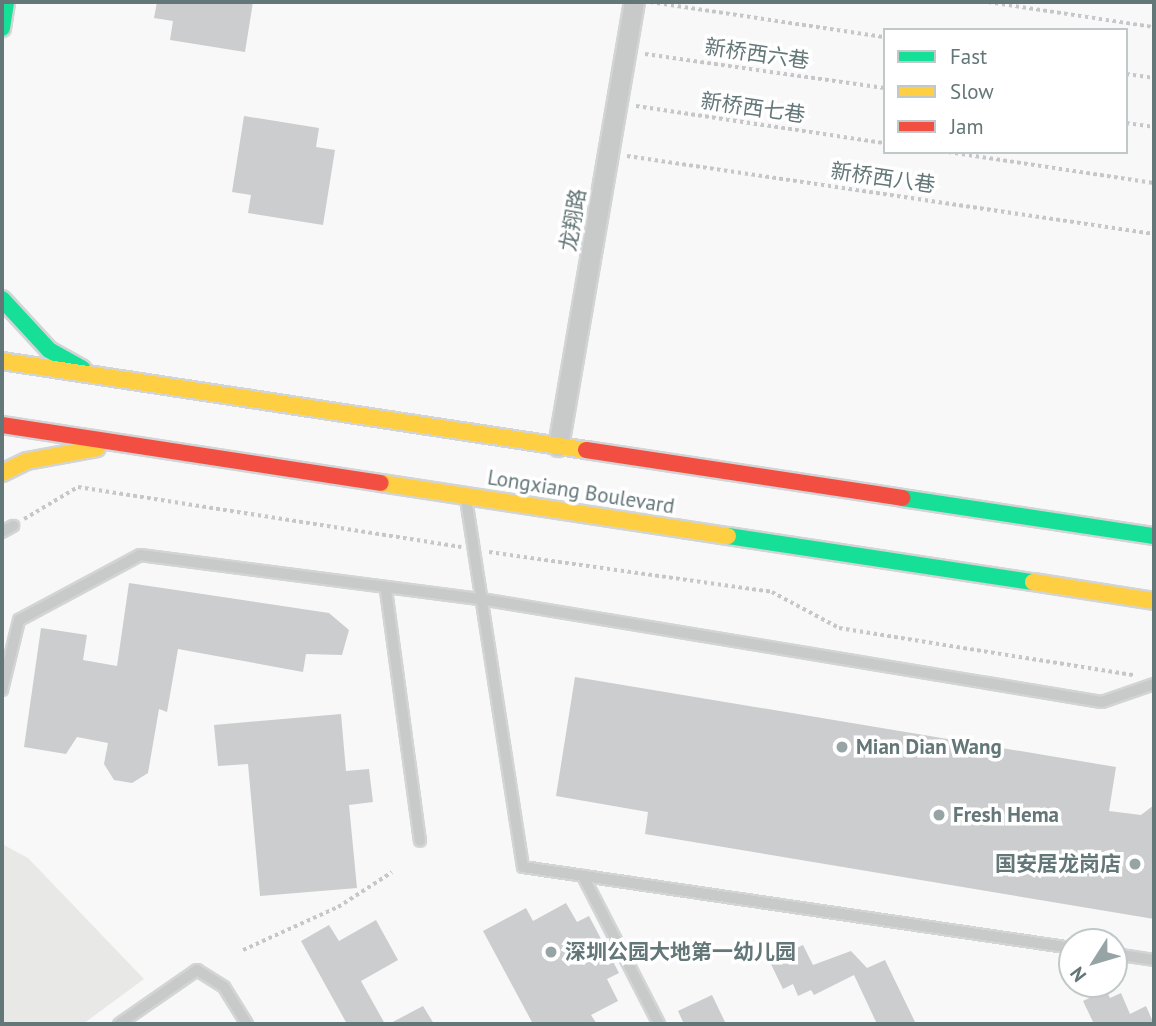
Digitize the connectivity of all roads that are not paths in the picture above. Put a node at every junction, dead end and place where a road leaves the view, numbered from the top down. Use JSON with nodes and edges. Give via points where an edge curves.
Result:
{"nodes":[{"id":1,"x":6,"y":2,"type":"edge"},
{"id":2,"x":634,"y":2,"type":"edge"},
{"id":3,"x":2,"y":28,"type":"edge"},
{"id":4,"x":2,"y":299,"type":"edge"},
{"id":5,"x":2,"y":361,"type":"edge"},
{"id":6,"x":140,"y":382,"type":"junction"},
{"id":7,"x":2,"y":425,"type":"edge"},
{"id":8,"x":129,"y":444,"type":"junction"},
{"id":9,"x":558,"y":446,"type":"junction"},
{"id":10,"x":2,"y":473,"type":"edge"},
{"id":11,"x":465,"y":495,"type":"junction"},
{"id":12,"x":13,"y":526,"type":"road end"},
{"id":13,"x":2,"y":532,"type":"edge"},
{"id":14,"x":1154,"y":536,"type":"edge"},
{"id":15,"x":386,"y":590,"type":"junction"},
{"id":16,"x":481,"y":599,"type":"junction"},
{"id":17,"x":1154,"y":601,"type":"edge"},
{"id":18,"x":1154,"y":684,"type":"edge"},
{"id":19,"x":2,"y":690,"type":"edge"},
{"id":20,"x":420,"y":841,"type":"dead end"},
{"id":21,"x":583,"y":876,"type":"junction"},
{"id":22,"x":1058,"y":946,"type":"edge"},
{"id":23,"x":1128,"y":956,"type":"edge"},
{"id":24,"x":1154,"y":960,"type":"edge"},
{"id":25,"x":119,"y":1024,"type":"edge"},
{"id":26,"x":247,"y":1024,"type":"edge"},
{"id":27,"x":659,"y":1024,"type":"edge"}],
"edges":[{"from":1,"to":3,"type":"main road"},
{"from":2,"to":9,"type":"street","name":"龙翔路"},
{"from":4,"to":6,"type":"main road","via":[[49,349],[78,366]]},
{"from":5,"to":6,"type":"main road","name":"Longxiang Boulevard"},
{"from":6,"to":9,"type":"main road","name":"Longxiang Boulevard"},
{"from":7,"to":8,"type":"main road","name":"Longxiang Boulevard"},
{"from":8,"to":10,"type":"main road","via":[[69,451]]},
{"from":8,"to":11,"type":"main road","name":"Longxiang Boulevard"},
{"from":9,"to":14,"type":"main road","name":"Longxiang Boulevard"},
{"from":11,"to":16,"type":"lane"},
{"from":11,"to":17,"type":"main road","name":"Longxiang Boulevard"},
{"from":12,"to":13,"type":"lane"},
{"from":15,"to":16,"type":"lane"},
{"from":15,"to":19,"type":"lane","via":[[140,555],[19,621]]},
{"from":15,"to":20,"type":"lane"},
{"from":16,"to":18,"type":"lane","via":[[1102,702]]},
{"from":16,"to":21,"type":"lane","via":[[523,867]]},
{"from":21,"to":22,"type":"lane"},
{"from":21,"to":27,"type":"lane"},
{"from":23,"to":24,"type":"lane"},
{"from":25,"to":26,"type":"lane","via":[[197,970],[223,987]]}]}
